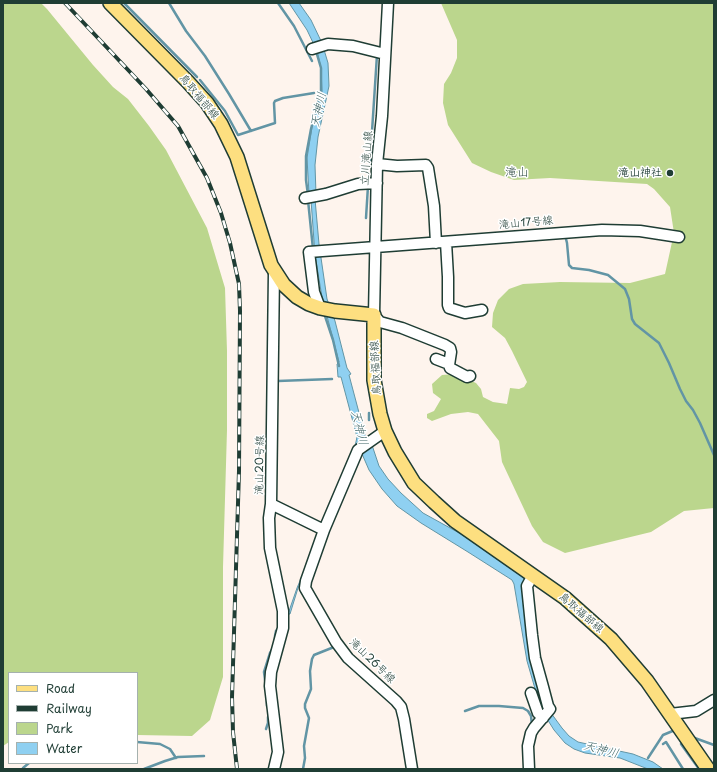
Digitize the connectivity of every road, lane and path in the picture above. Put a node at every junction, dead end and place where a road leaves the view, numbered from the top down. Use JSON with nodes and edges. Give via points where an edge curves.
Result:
{"nodes":[{"id":1,"x":110,"y":3,"type":"edge"},
{"id":2,"x":388,"y":3,"type":"edge"},
{"id":3,"x":317,"y":48,"type":"dead end"},
{"id":4,"x":385,"y":54,"type":"junction"},
{"id":5,"x":377,"y":164,"type":"junction"},
{"id":6,"x":377,"y":183,"type":"junction"},
{"id":7,"x":305,"y":198,"type":"dead end"},
{"id":8,"x":678,"y":238,"type":"dead end"},
{"id":9,"x":441,"y":242,"type":"junction"},
{"id":10,"x":375,"y":247,"type":"junction"},
{"id":11,"x":274,"y":272,"type":"junction"},
{"id":12,"x":321,"y":308,"type":"junction"},
{"id":13,"x":482,"y":310,"type":"dead end"},
{"id":14,"x":374,"y":315,"type":"junction"},
{"id":15,"x":436,"y":359,"type":"dead end"},
{"id":16,"x":449,"y":364,"type":"junction"},
{"id":17,"x":470,"y":376,"type":"dead end"},
{"id":18,"x":385,"y":431,"type":"junction"},
{"id":19,"x":271,"y":504,"type":"junction"},
{"id":20,"x":324,"y":530,"type":"junction"},
{"id":21,"x":533,"y":575,"type":"junction"},
{"id":22,"x":531,"y":693,"type":"dead end"},
{"id":23,"x":714,"y":700,"type":"edge"},
{"id":24,"x":546,"y":714,"type":"junction"},
{"id":25,"x":670,"y":714,"type":"junction"},
{"id":26,"x":274,"y":769,"type":"edge"},
{"id":27,"x":412,"y":769,"type":"edge"},
{"id":28,"x":529,"y":769,"type":"edge"},
{"id":29,"x":708,"y":769,"type":"edge"}],
"edges":[{"from":1,"to":11,"type":"main road","name":"鳥取福部線","via":[[188,82],[221,124],[237,157]]},
{"from":2,"to":4,"type":"street","name":"立川滝山線"},
{"from":3,"to":4,"type":"street","via":[[328,44],[353,46]]},
{"from":4,"to":5,"type":"street","name":"立川滝山線"},
{"from":5,"to":6,"type":"street","name":"立川滝山線"},
{"from":5,"to":9,"type":"street","via":[[426,165]]},
{"from":6,"to":7,"type":"street","via":[[358,184]]},
{"from":6,"to":10,"type":"street","name":"立川滝山線"},
{"from":8,"to":9,"type":"street","name":"滝山17号線","via":[[635,230],[602,230]]},
{"from":9,"to":10,"type":"street","name":"滝山17号線"},
{"from":9,"to":13,"type":"street","via":[[448,277],[449,308],[465,313]]},
{"from":10,"to":12,"type":"street","name":"滝山17号線","via":[[309,252],[314,292]]},
{"from":10,"to":14,"type":"street","name":"立川滝山線"},
{"from":11,"to":12,"type":"main road","name":"鳥取福部線","via":[[284,286],[297,297]]},
{"from":11,"to":19,"type":"street","name":"滝山20号線"},
{"from":12,"to":14,"type":"main road","name":"鳥取福部線"},
{"from":14,"to":16,"type":"street","via":[[380,322],[402,328],[450,348]]},
{"from":14,"to":18,"type":"main road","name":"鳥取福部線","via":[[374,380]]},
{"from":15,"to":16,"type":"street"},
{"from":16,"to":17,"type":"street","via":[[453,370]]},
{"from":18,"to":20,"type":"street","via":[[360,449]]},
{"from":18,"to":21,"type":"main road","name":"鳥取福部線","via":[[407,473],[423,492],[455,521]]},
{"from":19,"to":20,"type":"street","name":"滝山20号線"},
{"from":19,"to":26,"type":"street","via":[[270,548],[283,611],[283,628],[271,672],[270,686],[278,752]]},
{"from":20,"to":27,"type":"street","name":"滝山26号線","via":[[306,580],[306,588],[336,642],[348,658],[401,707]]},
{"from":21,"to":24,"type":"street","via":[[528,586],[532,635]]},
{"from":21,"to":25,"type":"main road","name":"鳥取福部線","via":[[565,598],[610,639],[647,681]]},
{"from":22,"to":24,"type":"street","via":[[538,713]]},
{"from":23,"to":25,"type":"street","via":[[696,711]]},
{"from":24,"to":28,"type":"street","via":[[531,732],[528,746]]},
{"from":25,"to":29,"type":"main road","name":"鳥取福部線"}]}
